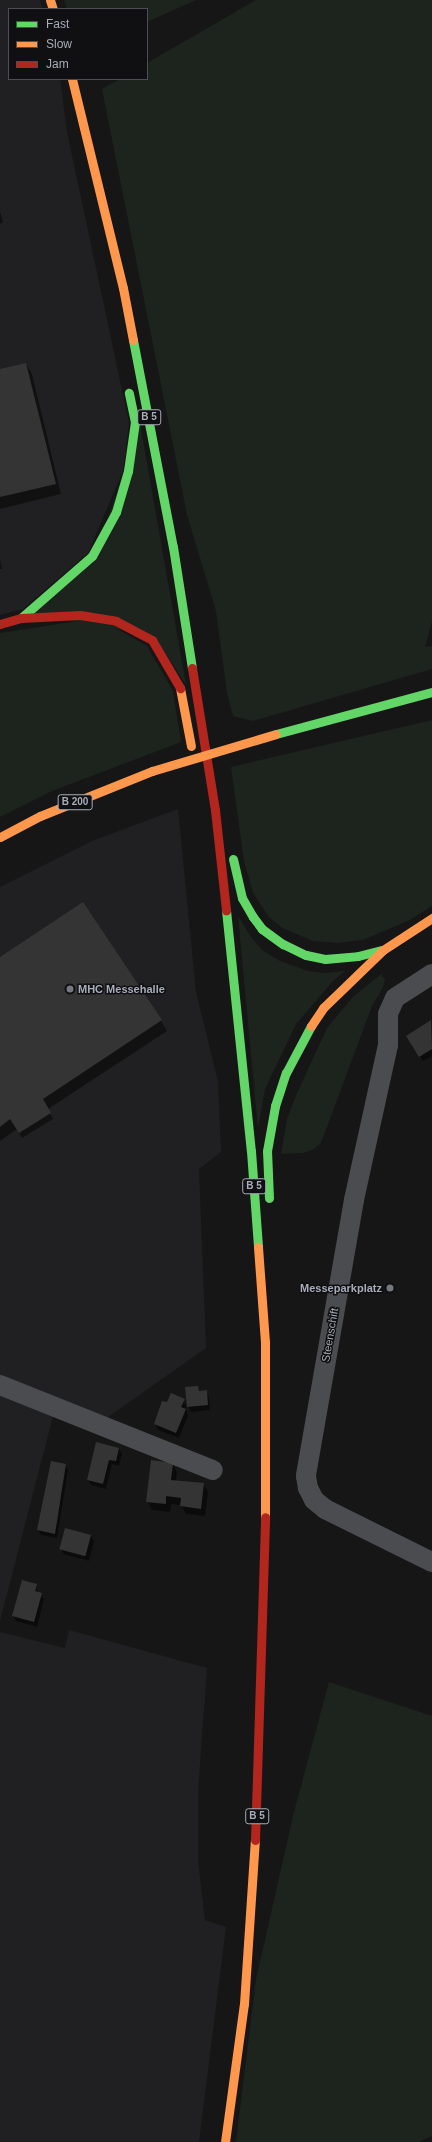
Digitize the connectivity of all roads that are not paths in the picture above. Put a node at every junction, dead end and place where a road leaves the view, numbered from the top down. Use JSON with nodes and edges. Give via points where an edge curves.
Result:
{"nodes":[{"id":1,"x":72,"y":80,"type":"edge"},
{"id":2,"x":123,"y":288,"type":"junction"},
{"id":3,"x":115,"y":304,"type":"dead end"},
{"id":4,"x":127,"y":385,"type":"dead end"},
{"id":5,"x":21,"y":618,"type":"junction"},
{"id":6,"x":0,"y":624,"type":"edge"},
{"id":7,"x":432,"y":692,"type":"edge"},
{"id":8,"x":195,"y":766,"type":"dead end"},
{"id":9,"x":211,"y":779,"type":"junction"},
{"id":10,"x":223,"y":793,"type":"dead end"},
{"id":11,"x":203,"y":794,"type":"dead end"},
{"id":12,"x":215,"y":810,"type":"junction"},
{"id":13,"x":0,"y":837,"type":"edge"},
{"id":14,"x":232,"y":851,"type":"dead end"},
{"id":15,"x":432,"y":918,"type":"edge"},
{"id":16,"x":383,"y":950,"type":"junction"},
{"id":17,"x":432,"y":974,"type":"edge"},
{"id":18,"x":269,"y":1206,"type":"dead end"},
{"id":19,"x":271,"y":1284,"type":"dead end"},
{"id":20,"x":265,"y":1342,"type":"junction"},
{"id":21,"x":0,"y":1385,"type":"edge"},
{"id":22,"x":213,"y":1470,"type":"dead end"},
{"id":23,"x":432,"y":1562,"type":"edge"},
{"id":24,"x":225,"y":2142,"type":"edge"}],
"edges":[{"from":1,"to":2,"type":"main road","number":"B 5"},
{"from":2,"to":3,"type":"main road"},
{"from":2,"to":9,"type":"main road","number":"B 5","via":[[173,547]]},
{"from":4,"to":5,"type":"main road","via":[[135,422],[128,472],[116,512],[92,556]]},
{"from":5,"to":6,"type":"main road"},
{"from":5,"to":8,"type":"main road","via":[[80,615],[116,621],[152,640],[179,686]]},
{"from":7,"to":13,"type":"main road","number":"B 200","bridge":true,"via":[[152,771],[40,816]]},
{"from":9,"to":10,"type":"main road"},
{"from":9,"to":12,"type":"main road","number":"B 5"},
{"from":11,"to":12,"type":"main road"},
{"from":12,"to":20,"type":"main road","number":"B 5","via":[[251,1151]]},
{"from":14,"to":16,"type":"main road","via":[[242,898],[262,929],[283,944],[306,954],[325,958],[358,956]]},
{"from":15,"to":16,"type":"main road"},
{"from":16,"to":18,"type":"main road","via":[[323,1008],[304,1037],[286,1073],[275,1106],[267,1151]]},
{"from":17,"to":23,"type":"street","name":"Steenschift","via":[[395,998],[388,1014],[388,1045],[354,1200],[306,1476],[314,1500],[325,1509]]},
{"from":19,"to":20,"type":"main road","via":[[272,1315]]},
{"from":20,"to":24,"type":"main road","number":"B 5","via":[[266,1488],[258,1809],[244,2004]]},
{"from":21,"to":22,"type":"street"}]}
